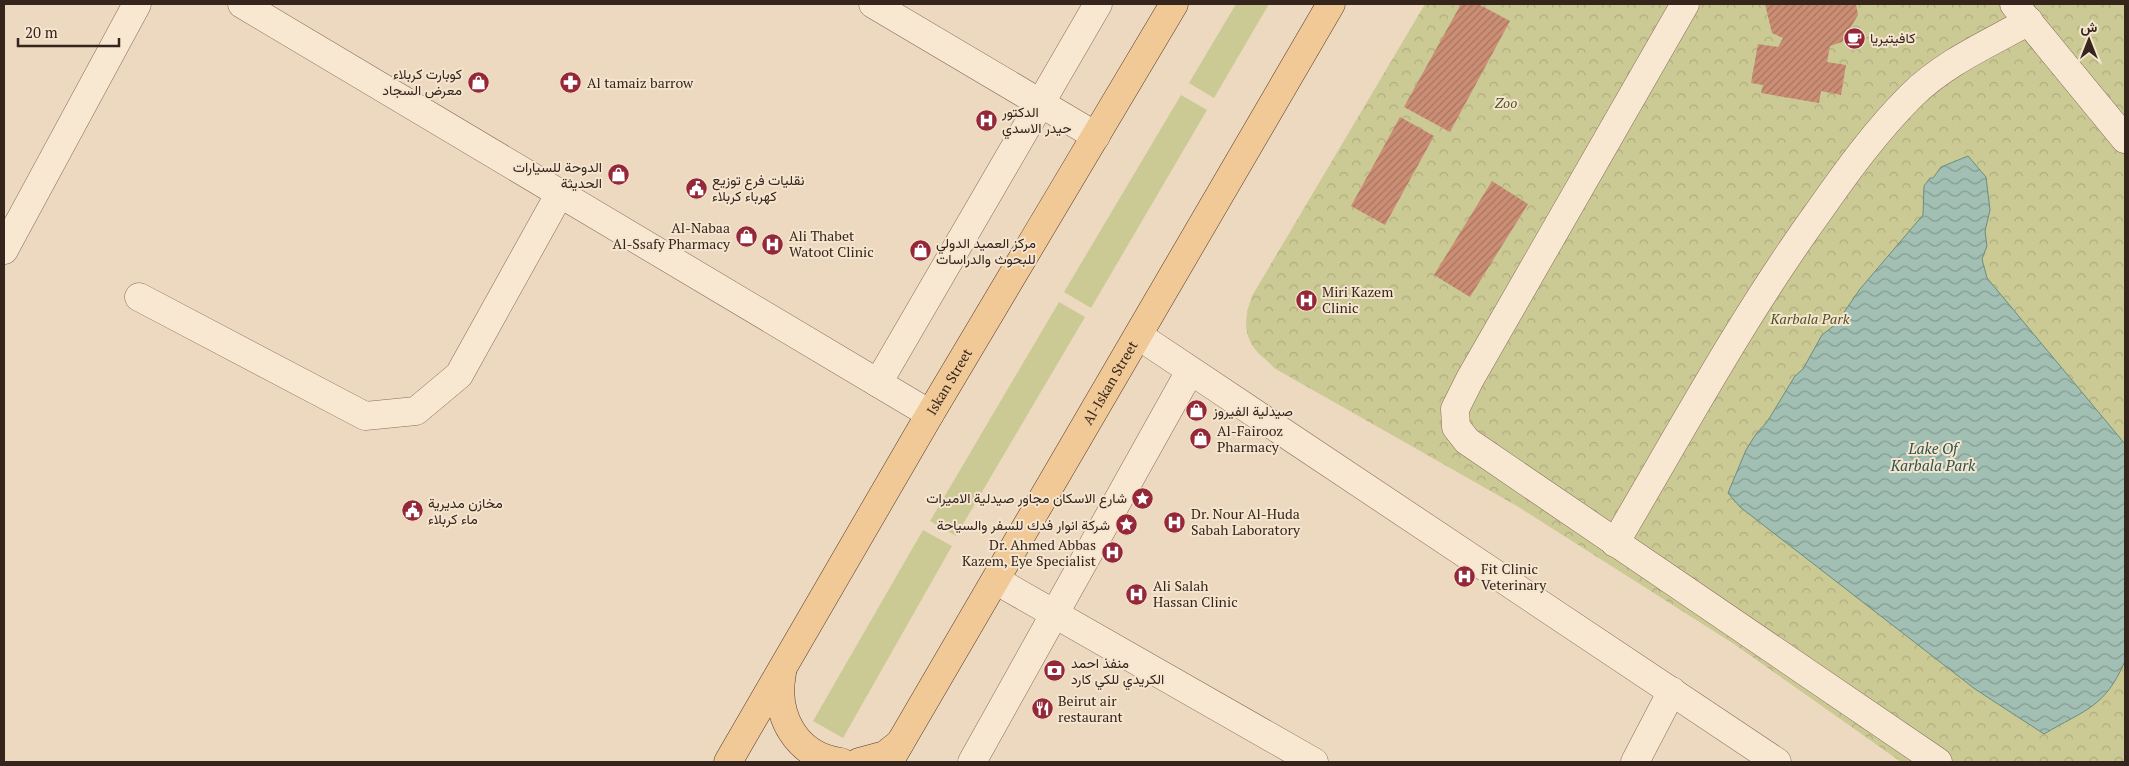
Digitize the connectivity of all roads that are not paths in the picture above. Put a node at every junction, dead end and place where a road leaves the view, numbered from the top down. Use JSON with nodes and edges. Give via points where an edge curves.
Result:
{"nodes":[{"id":1,"x":137,"y":4,"type":"edge"},
{"id":2,"x":242,"y":4,"type":"edge"},
{"id":3,"x":873,"y":4,"type":"edge"},
{"id":4,"x":1098,"y":4,"type":"edge"},
{"id":5,"x":1174,"y":4,"type":"edge"},
{"id":6,"x":1331,"y":4,"type":"edge"},
{"id":7,"x":1685,"y":4,"type":"edge"},
{"id":8,"x":2021,"y":13,"type":"edge"},
{"id":9,"x":1041,"y":104,"type":"junction"},
{"id":10,"x":1096,"y":136,"type":"junction"},
{"id":11,"x":2125,"y":139,"type":"edge"},
{"id":12,"x":560,"y":193,"type":"junction"},
{"id":13,"x":4,"y":250,"type":"edge"},
{"id":14,"x":139,"y":297,"type":"dead end"},
{"id":15,"x":1139,"y":336,"type":"junction"},
{"id":16,"x":1190,"y":371,"type":"junction"},
{"id":17,"x":878,"y":383,"type":"junction"},
{"id":18,"x":930,"y":414,"type":"junction"},
{"id":19,"x":1615,"y":543,"type":"junction"},
{"id":20,"x":997,"y":581,"type":"junction"},
{"id":21,"x":1055,"y":614,"type":"junction"},
{"id":22,"x":783,"y":670,"type":"junction"},
{"id":23,"x":1672,"y":691,"type":"junction"},
{"id":24,"x":895,"y":753,"type":"edge"},
{"id":25,"x":728,"y":762,"type":"edge"},
{"id":26,"x":840,"y":762,"type":"edge"},
{"id":27,"x":859,"y":762,"type":"edge"},
{"id":28,"x":972,"y":762,"type":"edge"},
{"id":29,"x":1314,"y":762,"type":"edge"},
{"id":30,"x":1635,"y":762,"type":"edge"},
{"id":31,"x":1777,"y":762,"type":"edge"},
{"id":32,"x":1938,"y":762,"type":"edge"}],
"edges":[{"from":1,"to":13,"type":"street"},
{"from":2,"to":12,"type":"street"},
{"from":3,"to":9,"type":"street"},
{"from":4,"to":9,"type":"street"},
{"from":5,"to":10,"type":"main road","name":"Iskan Street"},
{"from":6,"to":15,"type":"main road","name":"Al-Iskan Street"},
{"from":7,"to":19,"type":"street","via":[[1455,410],[1456,427],[1467,441]]},
{"from":8,"to":11,"type":"street"},
{"from":8,"to":19,"type":"street","via":[[1912,96],[1857,158],[1799,238],[1740,329]]},
{"from":9,"to":10,"type":"street"},
{"from":9,"to":17,"type":"street"},
{"from":10,"to":18,"type":"main road","name":"Iskan Street"},
{"from":12,"to":14,"type":"street","via":[[459,375],[416,411],[365,416]]},
{"from":12,"to":17,"type":"street"},
{"from":15,"to":16,"type":"street"},
{"from":15,"to":20,"type":"main road","name":"Al-Iskan Street"},
{"from":16,"to":21,"type":"street"},
{"from":16,"to":23,"type":"street"},
{"from":17,"to":18,"type":"street"},
{"from":18,"to":22,"type":"main road","name":"Iskan Street"},
{"from":19,"to":32,"type":"street"},
{"from":20,"to":21,"type":"street"},
{"from":20,"to":24,"type":"main road","name":"Al-Iskan Street"},
{"from":21,"to":28,"type":"street"},
{"from":21,"to":29,"type":"street"},
{"from":22,"to":25,"type":"main road","name":"Iskan Street"},
{"from":22,"to":26,"type":"main road","via":[[779,688],[787,725],[812,753]]},
{"from":23,"to":30,"type":"street"},
{"from":23,"to":31,"type":"street"},
{"from":24,"to":27,"type":"main road"}]}
